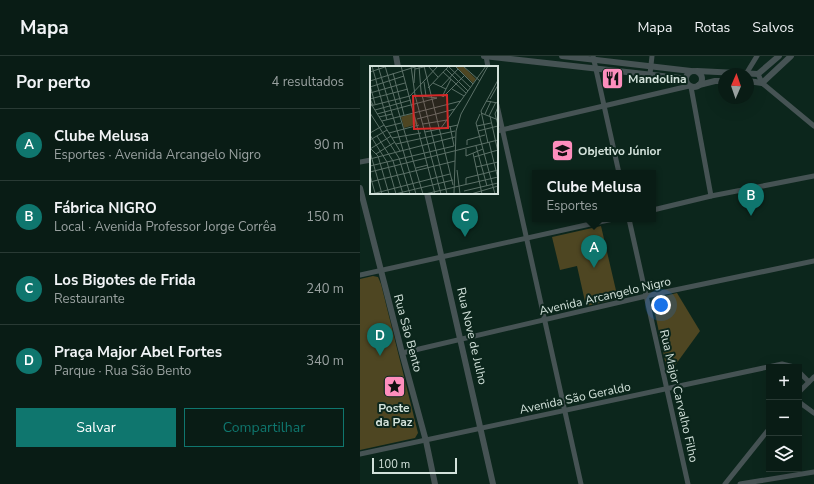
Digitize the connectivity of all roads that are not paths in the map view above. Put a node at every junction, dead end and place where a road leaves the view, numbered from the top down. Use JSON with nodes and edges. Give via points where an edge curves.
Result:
{"nodes":[{"id":1,"x":396,"y":56,"type":"edge"},
{"id":2,"x":485,"y":56,"type":"edge"},
{"id":3,"x":556,"y":56,"type":"edge"},
{"id":4,"x":562,"y":56,"type":"edge"},
{"id":5,"x":652,"y":56,"type":"edge"},
{"id":6,"x":757,"y":56,"type":"edge"},
{"id":7,"x":779,"y":56,"type":"edge"},
{"id":8,"x":791,"y":56,"type":"edge"},
{"id":9,"x":531,"y":58,"type":"edge"},
{"id":10,"x":594,"y":58,"type":"edge"},
{"id":11,"x":556,"y":64,"type":"junction"},
{"id":12,"x":398,"y":66,"type":"edge"},
{"id":13,"x":488,"y":66,"type":"edge"},
{"id":14,"x":651,"y":66,"type":"junction"},
{"id":15,"x":596,"y":68,"type":"junction"},
{"id":16,"x":750,"y":68,"type":"edge"},
{"id":17,"x":694,"y":71,"type":"junction"},
{"id":18,"x":718,"y":72,"type":"edge"},
{"id":19,"x":650,"y":74,"type":"junction"},
{"id":20,"x":754,"y":74,"type":"edge"},
{"id":21,"x":758,"y":74,"type":"junction"},
{"id":22,"x":718,"y":81,"type":"edge"},
{"id":23,"x":754,"y":82,"type":"edge"},
{"id":24,"x":762,"y":83,"type":"junction"},
{"id":25,"x":689,"y":85,"type":"junction"},
{"id":26,"x":699,"y":85,"type":"junction"},
{"id":27,"x":605,"y":106,"type":"junction"},
{"id":28,"x":498,"y":114,"type":"edge"},
{"id":29,"x":814,"y":126,"type":"edge"},
{"id":30,"x":500,"y":131,"type":"edge"},
{"id":31,"x":370,"y":160,"type":"edge"},
{"id":32,"x":360,"y":162,"type":"edge"},
{"id":33,"x":618,"y":170,"type":"edge"},
{"id":34,"x":814,"y":176,"type":"edge"},
{"id":35,"x":360,"y":188,"type":"edge"},
{"id":36,"x":427,"y":194,"type":"edge"},
{"id":37,"x":711,"y":196,"type":"junction"},
{"id":38,"x":656,"y":209,"type":"edge"},
{"id":39,"x":598,"y":222,"type":"edge"},
{"id":40,"x":630,"y":222,"type":"edge"},
{"id":41,"x":526,"y":237,"type":"junction"},
{"id":42,"x":442,"y":256,"type":"junction"},
{"id":43,"x":814,"y":262,"type":"edge"},
{"id":44,"x":381,"y":271,"type":"junction"},
{"id":45,"x":360,"y":275,"type":"edge"},
{"id":46,"x":646,"y":296,"type":"junction"},
{"id":47,"x":545,"y":320,"type":"junction"},
{"id":48,"x":462,"y":339,"type":"junction"},
{"id":49,"x":402,"y":353,"type":"junction"},
{"id":50,"x":766,"y":367,"type":"edge"},
{"id":51,"x":802,"y":375,"type":"edge"},
{"id":52,"x":814,"y":377,"type":"edge"},
{"id":53,"x":809,"y":382,"type":"junction"},
{"id":54,"x":667,"y":388,"type":"junction"},
{"id":55,"x":802,"y":389,"type":"edge"},
{"id":56,"x":802,"y":404,"type":"edge"},
{"id":57,"x":564,"y":410,"type":"junction"},
{"id":58,"x":814,"y":413,"type":"edge"},
{"id":59,"x":482,"y":428,"type":"junction"},
{"id":60,"x":766,"y":433,"type":"edge"},
{"id":61,"x":426,"y":441,"type":"junction"},
{"id":62,"x":360,"y":454,"type":"edge"},
{"id":63,"x":814,"y":472,"type":"edge"},
{"id":64,"x":435,"y":484,"type":"edge"},
{"id":65,"x":493,"y":484,"type":"edge"},
{"id":66,"x":580,"y":484,"type":"edge"},
{"id":67,"x":688,"y":484,"type":"edge"},
{"id":68,"x":726,"y":484,"type":"edge"},
{"id":69,"x":740,"y":484,"type":"edge"}],
"edges":[{"from":1,"to":12,"type":"street"},
{"from":2,"to":9,"type":"street"},
{"from":2,"to":13,"type":"street"},
{"from":3,"to":11,"type":"street"},
{"from":4,"to":10,"type":"street"},
{"from":5,"to":14,"type":"street"},
{"from":6,"to":16,"type":"street"},
{"from":7,"to":21,"type":"street"},
{"from":8,"to":24,"type":"street"},
{"from":9,"to":11,"type":"street"},
{"from":10,"to":14,"type":"street"},
{"from":10,"to":15,"type":"street"},
{"from":11,"to":15,"type":"street"},
{"from":14,"to":17,"type":"street"},
{"from":14,"to":19,"type":"street"},
{"from":15,"to":19,"type":"street"},
{"from":15,"to":27,"type":"street"},
{"from":17,"to":18,"type":"street"},
{"from":17,"to":25,"type":"street","via":[[686,76]]},
{"from":17,"to":26,"type":"street","via":[[702,78]]},
{"from":19,"to":25,"type":"street","via":[[680,78]]},
{"from":20,"to":21,"type":"street"},
{"from":21,"to":24,"type":"street"},
{"from":22,"to":26,"type":"street"},
{"from":23,"to":24,"type":"street"},
{"from":24,"to":29,"type":"street"},
{"from":25,"to":26,"type":"street"},
{"from":25,"to":27,"type":"street"},
{"from":25,"to":37,"type":"street"},
{"from":27,"to":30,"type":"street"},
{"from":27,"to":33,"type":"street"},
{"from":28,"to":30,"type":"street"},
{"from":30,"to":41,"type":"street"},
{"from":31,"to":32,"type":"street"},
{"from":34,"to":37,"type":"street"},
{"from":35,"to":44,"type":"street","name":"Rua São Bento"},
{"from":36,"to":42,"type":"street","name":"Rua Nove de Julho"},
{"from":37,"to":38,"type":"street"},
{"from":39,"to":41,"type":"street"},
{"from":40,"to":46,"type":"street","name":"Rua Major Carvalho Filho"},
{"from":41,"to":42,"type":"street"},
{"from":41,"to":47,"type":"street"},
{"from":42,"to":44,"type":"street"},
{"from":42,"to":48,"type":"street","name":"Rua Nove de Julho"},
{"from":43,"to":46,"type":"street","name":"Avenida Arcangelo Nigro"},
{"from":44,"to":45,"type":"street"},
{"from":44,"to":49,"type":"street","name":"Rua São Bento"},
{"from":46,"to":47,"type":"street","name":"Avenida Arcangelo Nigro"},
{"from":46,"to":54,"type":"street","name":"Rua Major Carvalho Filho"},
{"from":47,"to":48,"type":"street","name":"Avenida Arcangelo Nigro"},
{"from":47,"to":57,"type":"street"},
{"from":48,"to":49,"type":"street","name":"Avenida Arcangelo Nigro"},
{"from":48,"to":59,"type":"street","name":"Rua Nove de Julho"},
{"from":49,"to":61,"type":"street","name":"Rua São Bento"},
{"from":50,"to":54,"type":"street","name":"Avenida São Geraldo"},
{"from":51,"to":53,"type":"street"},
{"from":52,"to":53,"type":"street"},
{"from":53,"to":55,"type":"street"},
{"from":54,"to":57,"type":"street","name":"Avenida São Geraldo"},
{"from":54,"to":67,"type":"street","name":"Rua Major Carvalho Filho"},
{"from":56,"to":58,"type":"street"},
{"from":57,"to":59,"type":"street","name":"Avenida São Geraldo"},
{"from":57,"to":66,"type":"street"},
{"from":59,"to":61,"type":"street","name":"Avenida São Geraldo"},
{"from":59,"to":65,"type":"street","name":"Rua Nove de Julho"},
{"from":60,"to":68,"type":"street"},
{"from":61,"to":62,"type":"street","name":"Avenida São Geraldo"},
{"from":61,"to":64,"type":"street","name":"Rua São Bento"},
{"from":63,"to":69,"type":"street"}]}
